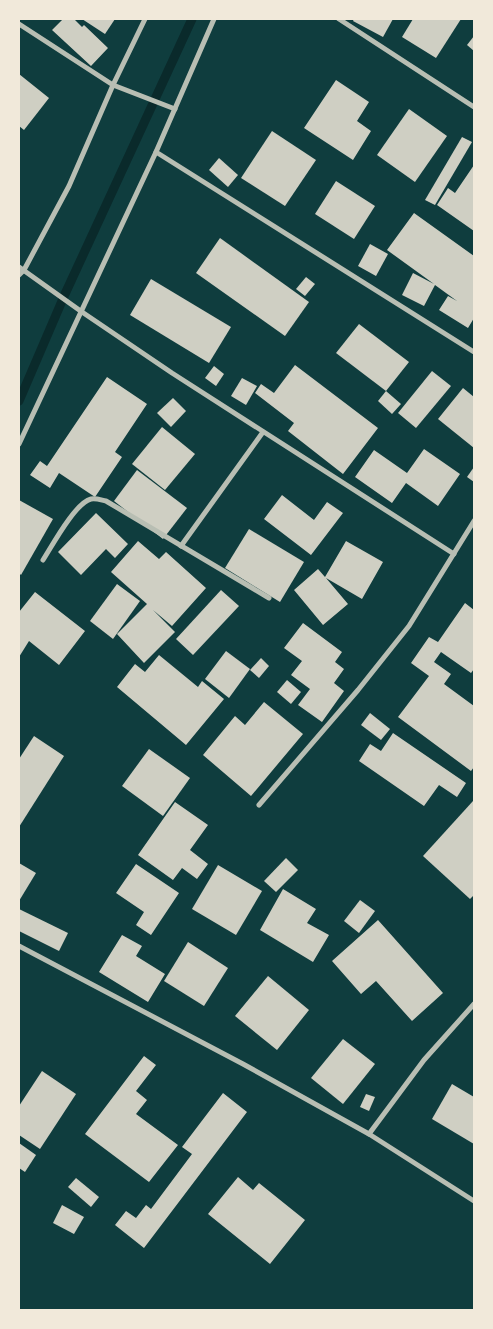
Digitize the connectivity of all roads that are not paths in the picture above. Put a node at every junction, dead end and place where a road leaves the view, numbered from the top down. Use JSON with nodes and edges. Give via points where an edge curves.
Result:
{"nodes":[{"id":1,"x":145,"y":19,"type":"edge"},
{"id":2,"x":214,"y":19,"type":"edge"},
{"id":3,"x":339,"y":19,"type":"edge"},
{"id":4,"x":19,"y":24,"type":"edge"},
{"id":5,"x":113,"y":85,"type":"junction"},
{"id":6,"x":474,"y":107,"type":"edge"},
{"id":7,"x":176,"y":108,"type":"junction"},
{"id":8,"x":156,"y":152,"type":"junction"},
{"id":9,"x":21,"y":268,"type":"edge"},
{"id":10,"x":19,"y":275,"type":"edge"},
{"id":11,"x":82,"y":312,"type":"junction"},
{"id":12,"x":474,"y":352,"type":"edge"},
{"id":13,"x":263,"y":432,"type":"junction"},
{"id":14,"x":19,"y":444,"type":"edge"},
{"id":15,"x":474,"y":521,"type":"edge"},
{"id":16,"x":181,"y":546,"type":"junction"},
{"id":17,"x":454,"y":554,"type":"junction"},
{"id":18,"x":42,"y":560,"type":"dead end"},
{"id":19,"x":269,"y":598,"type":"dead end"},
{"id":20,"x":259,"y":805,"type":"dead end"},
{"id":21,"x":19,"y":946,"type":"edge"},
{"id":22,"x":474,"y":1004,"type":"edge"},
{"id":23,"x":369,"y":1134,"type":"junction"},
{"id":24,"x":474,"y":1201,"type":"edge"}],
"edges":[{"from":1,"to":5,"type":"street"},
{"from":2,"to":7,"type":"street"},
{"from":3,"to":6,"type":"street"},
{"from":4,"to":5,"type":"street"},
{"from":5,"to":7,"type":"street"},
{"from":5,"to":9,"type":"street","via":[[69,186]]},
{"from":7,"to":8,"type":"street"},
{"from":8,"to":11,"type":"street"},
{"from":8,"to":12,"type":"street"},
{"from":9,"to":10,"type":"street"},
{"from":9,"to":11,"type":"street"},
{"from":11,"to":13,"type":"street"},
{"from":11,"to":14,"type":"street"},
{"from":13,"to":16,"type":"street"},
{"from":13,"to":17,"type":"street"},
{"from":15,"to":17,"type":"street"},
{"from":16,"to":18,"type":"street","via":[[106,501],[96,499],[82,503],[75,510]]},
{"from":16,"to":19,"type":"street"},
{"from":17,"to":20,"type":"street","via":[[409,626]]},
{"from":21,"to":23,"type":"street"},
{"from":22,"to":23,"type":"street","via":[[424,1060]]},
{"from":23,"to":24,"type":"street"}]}
